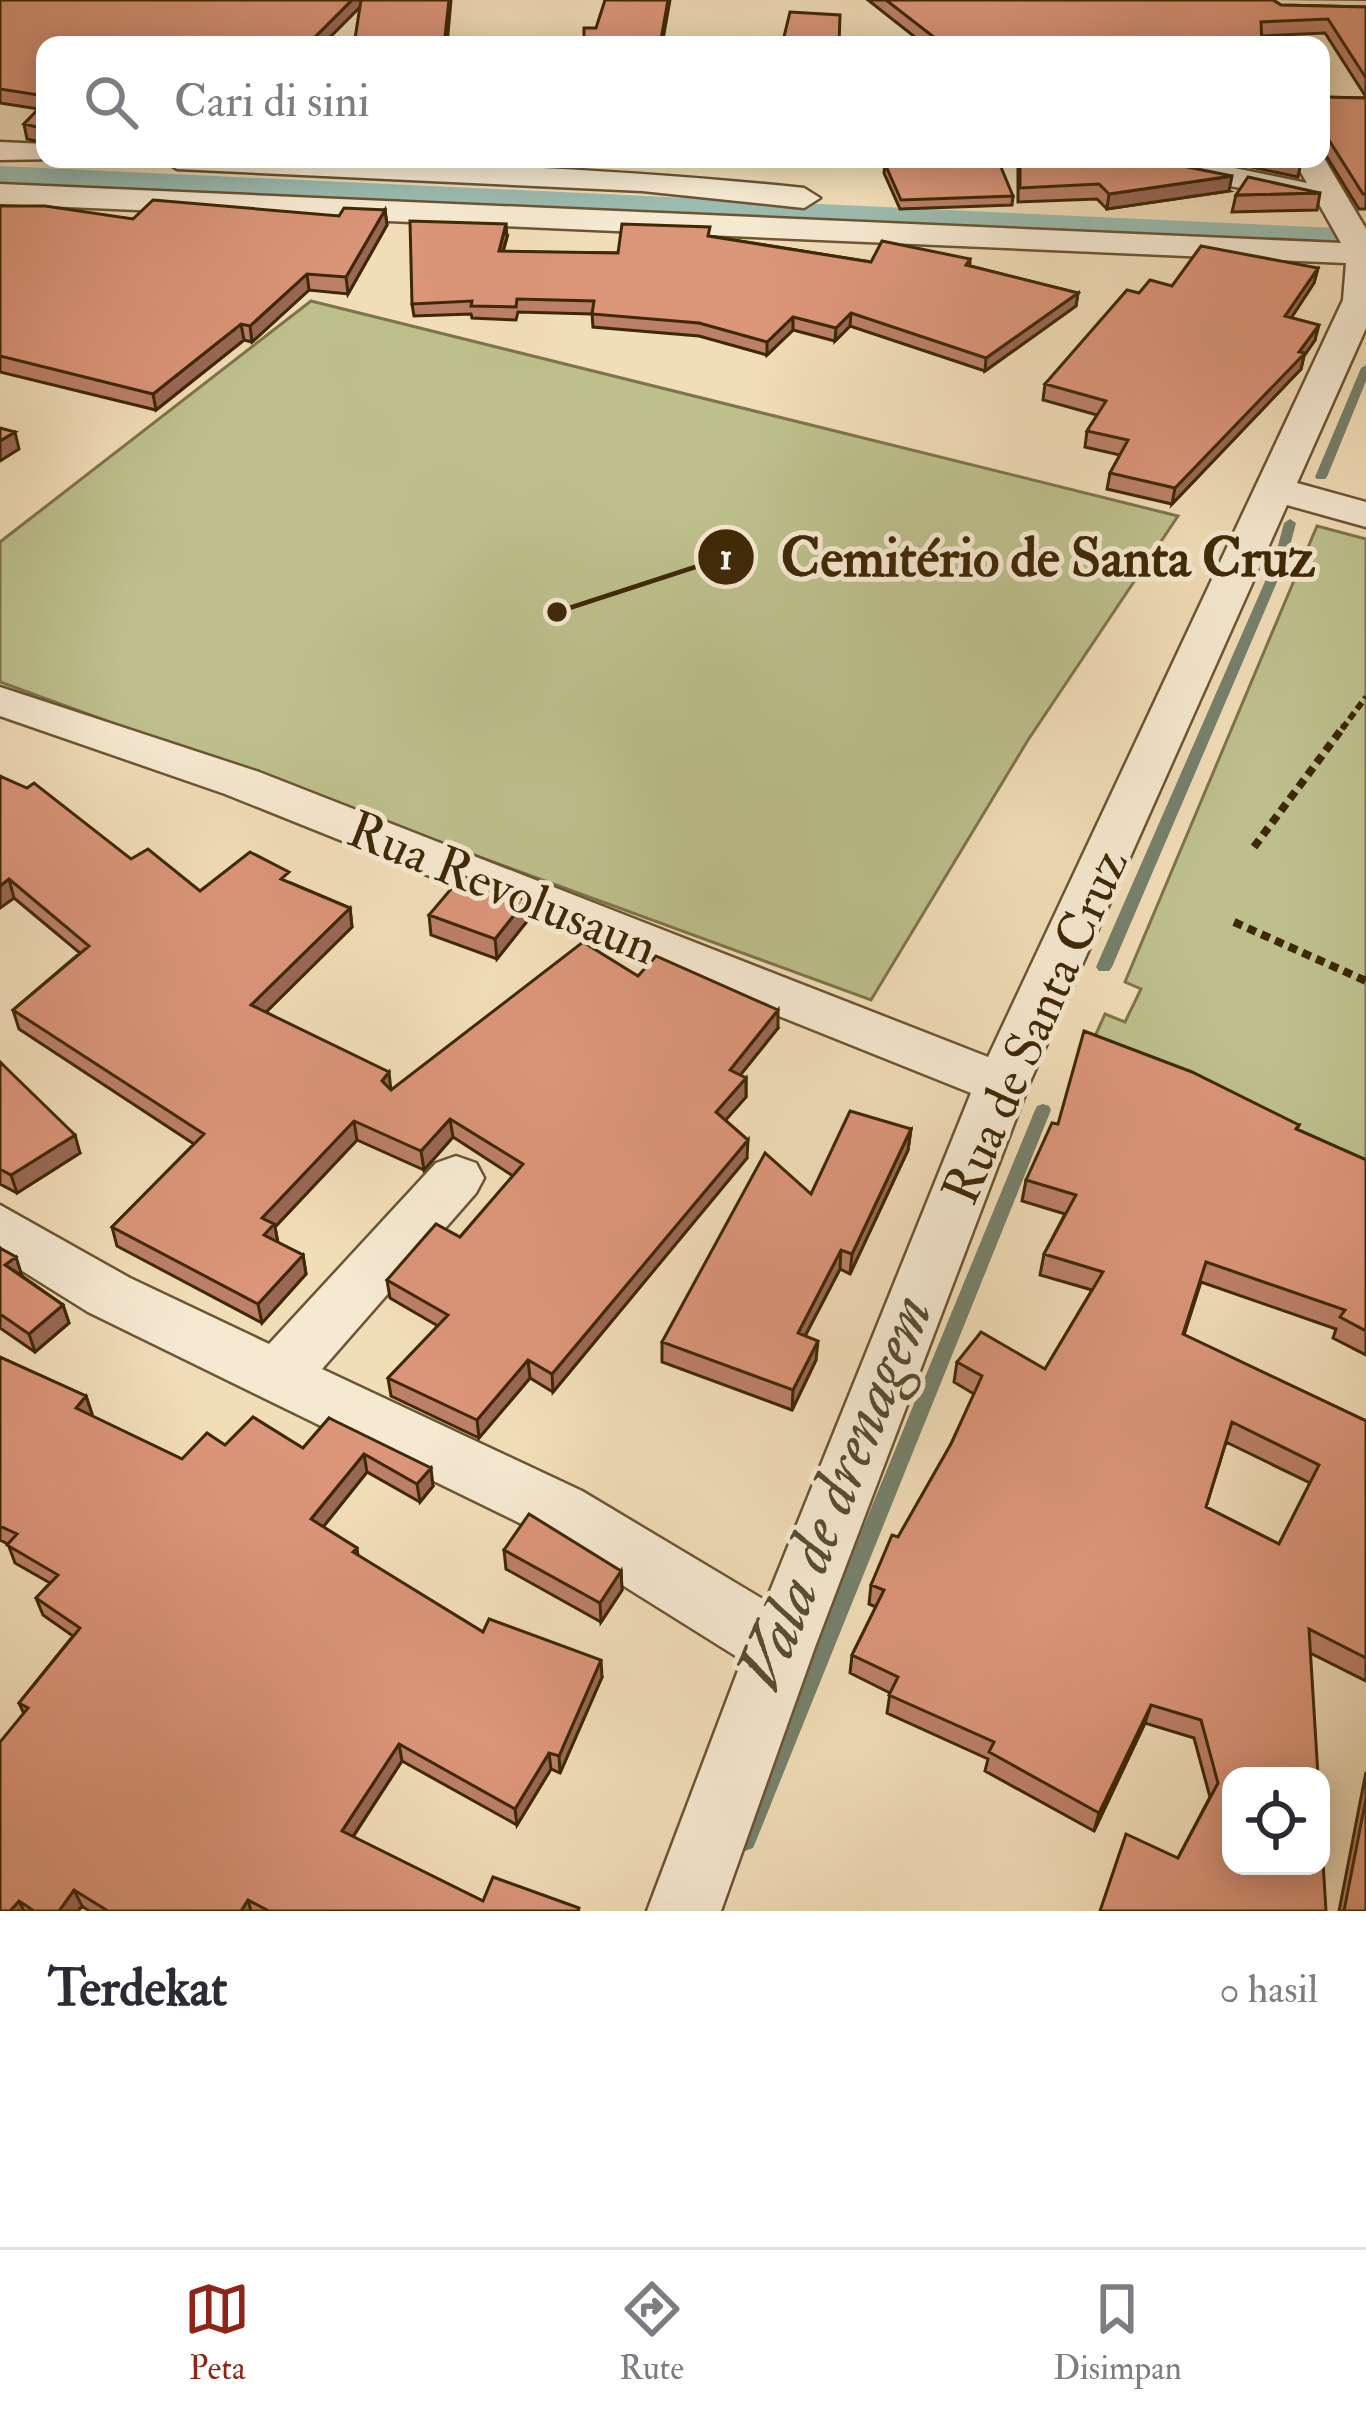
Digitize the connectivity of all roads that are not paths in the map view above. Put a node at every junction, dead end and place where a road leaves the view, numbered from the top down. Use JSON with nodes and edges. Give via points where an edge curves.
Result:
{"nodes":[{"id":1,"x":1274,"y":3,"type":"edge"},
{"id":2,"x":1366,"y":8,"type":"edge"},
{"id":3,"x":1297,"y":34,"type":"edge"},
{"id":4,"x":0,"y":152,"type":"edge"},
{"id":5,"x":36,"y":154,"type":"edge"},
{"id":6,"x":367,"y":168,"type":"edge"},
{"id":7,"x":1183,"y":168,"type":"edge"},
{"id":8,"x":1314,"y":168,"type":"edge"},
{"id":9,"x":0,"y":194,"type":"edge"},
{"id":10,"x":1338,"y":207,"type":"junction"},
{"id":11,"x":1365,"y":254,"type":"edge"},
{"id":12,"x":1276,"y":490,"type":"junction"},
{"id":13,"x":1366,"y":515,"type":"edge"},
{"id":14,"x":0,"y":701,"type":"edge"},
{"id":15,"x":1002,"y":1084,"type":"junction"},
{"id":16,"x":456,"y":1178,"type":"dead end"},
{"id":17,"x":0,"y":1228,"type":"edge"},
{"id":18,"x":276,"y":1378,"type":"junction"},
{"id":19,"x":781,"y":1647,"type":"junction"},
{"id":20,"x":684,"y":1911,"type":"edge"}],
"edges":[{"from":1,"to":2,"type":"street"},
{"from":1,"to":3,"type":"street"},
{"from":4,"to":5,"type":"street"},
{"from":6,"to":10,"type":"street","via":[[934,207],[1230,215]]},
{"from":7,"to":10,"type":"street"},
{"from":8,"to":10,"type":"street"},
{"from":9,"to":11,"type":"street"},
{"from":10,"to":11,"type":"street"},
{"from":11,"to":12,"type":"street","name":"Rua de Santa Cruz","via":[[1361,301]]},
{"from":12,"to":13,"type":"street"},
{"from":12,"to":15,"type":"street","name":"Rua de Santa Cruz"},
{"from":14,"to":15,"type":"street","name":"Rua Revolusaun","via":[[242,784]]},
{"from":15,"to":19,"type":"street","name":"Rua de Santa Cruz"},
{"from":16,"to":18,"type":"street"},
{"from":17,"to":18,"type":"street"},
{"from":18,"to":19,"type":"street","via":[[559,1511]]},
{"from":19,"to":20,"type":"street","name":"Rua de Santa Cruz"}]}
